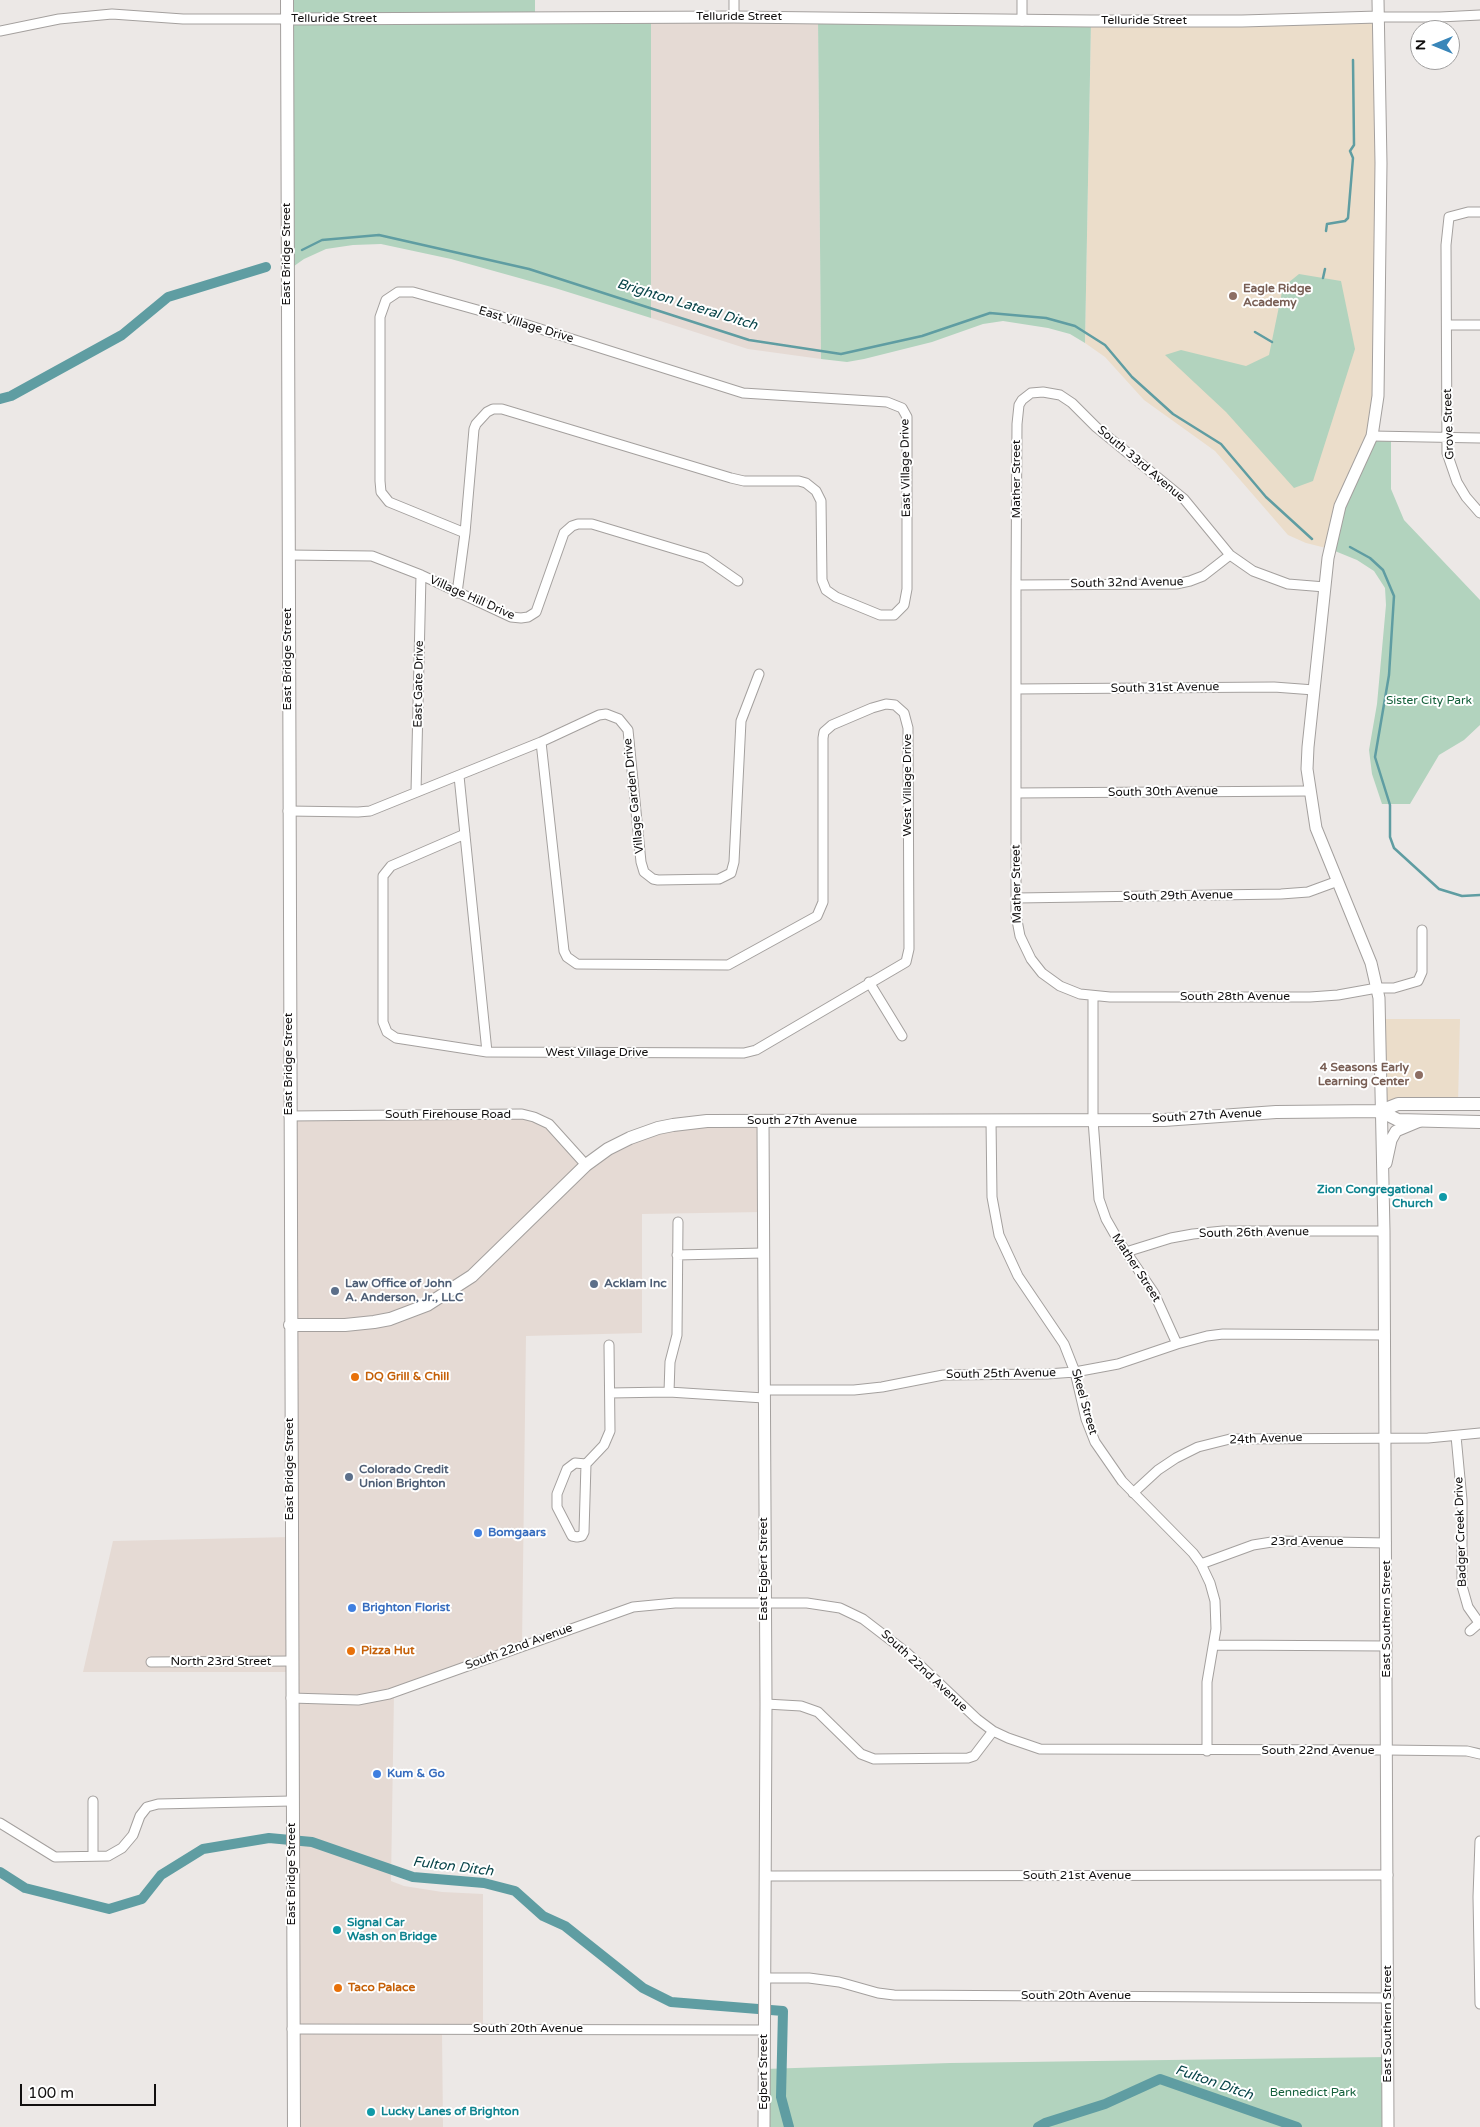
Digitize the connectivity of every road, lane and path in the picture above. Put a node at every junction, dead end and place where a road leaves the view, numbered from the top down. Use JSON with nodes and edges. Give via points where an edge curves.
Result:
{"nodes":[{"id":1,"x":287,"y":0,"type":"edge"},
{"id":2,"x":734,"y":0,"type":"edge"},
{"id":3,"x":1022,"y":0,"type":"edge"},
{"id":4,"x":1378,"y":0,"type":"edge"},
{"id":5,"x":1480,"y":15,"type":"edge"},
{"id":6,"x":734,"y":16,"type":"junction"},
{"id":7,"x":1378,"y":17,"type":"junction"},
{"id":8,"x":287,"y":19,"type":"junction"},
{"id":9,"x":1022,"y":21,"type":"junction"},
{"id":10,"x":0,"y":31,"type":"edge"},
{"id":11,"x":1480,"y":212,"type":"edge"},
{"id":12,"x":1447,"y":325,"type":"junction"},
{"id":13,"x":1480,"y":325,"type":"edge"},
{"id":14,"x":1026,"y":396,"type":"joint"},
{"id":15,"x":1372,"y":436,"type":"junction"},
{"id":16,"x":1447,"y":438,"type":"junction"},
{"id":17,"x":1480,"y":438,"type":"edge"},
{"id":18,"x":1480,"y":513,"type":"edge"},
{"id":19,"x":465,"y":533,"type":"junction"},
{"id":20,"x":288,"y":555,"type":"junction"},
{"id":21,"x":1230,"y":555,"type":"junction"},
{"id":22,"x":421,"y":575,"type":"junction"},
{"id":23,"x":738,"y":581,"type":"dead end"},
{"id":24,"x":1016,"y":585,"type":"junction"},
{"id":25,"x":1325,"y":587,"type":"junction"},
{"id":26,"x":457,"y":593,"type":"junction"},
{"id":27,"x":759,"y":674,"type":"dead end"},
{"id":28,"x":1016,"y":690,"type":"junction"},
{"id":29,"x":1314,"y":690,"type":"junction"},
{"id":30,"x":541,"y":742,"type":"junction"},
{"id":31,"x":459,"y":776,"type":"junction"},
{"id":32,"x":1309,"y":791,"type":"junction"},
{"id":33,"x":416,"y":792,"type":"junction"},
{"id":34,"x":1016,"y":793,"type":"junction"},
{"id":35,"x":288,"y":811,"type":"junction"},
{"id":36,"x":465,"y":834,"type":"junction"},
{"id":37,"x":1338,"y":881,"type":"junction"},
{"id":38,"x":1017,"y":898,"type":"junction"},
{"id":39,"x":1422,"y":930,"type":"dead end"},
{"id":40,"x":869,"y":982,"type":"junction"},
{"id":41,"x":1377,"y":988,"type":"junction"},
{"id":42,"x":1093,"y":997,"type":"junction"},
{"id":43,"x":902,"y":1036,"type":"dead end"},
{"id":44,"x":487,"y":1052,"type":"junction"},
{"id":45,"x":1480,"y":1104,"type":"edge"},
{"id":46,"x":1380,"y":1111,"type":"junction"},
{"id":47,"x":289,"y":1116,"type":"junction"},
{"id":48,"x":1093,"y":1120,"type":"junction"},
{"id":49,"x":1423,"y":1120,"type":"junction"},
{"id":50,"x":991,"y":1121,"type":"junction"},
{"id":51,"x":763,"y":1122,"type":"junction"},
{"id":52,"x":1480,"y":1122,"type":"edge"},
{"id":53,"x":586,"y":1165,"type":"junction"},
{"id":54,"x":1382,"y":1179,"type":"junction"},
{"id":55,"x":678,"y":1222,"type":"dead end"},
{"id":56,"x":1384,"y":1231,"type":"junction"},
{"id":57,"x":1126,"y":1252,"type":"junction"},
{"id":58,"x":763,"y":1253,"type":"junction"},
{"id":59,"x":677,"y":1255,"type":"junction"},
{"id":60,"x":290,"y":1325,"type":"junction"},
{"id":61,"x":1385,"y":1334,"type":"junction"},
{"id":62,"x":1177,"y":1344,"type":"junction"},
{"id":63,"x":609,"y":1345,"type":"dead end"},
{"id":64,"x":1075,"y":1372,"type":"junction"},
{"id":65,"x":669,"y":1392,"type":"junction"},
{"id":66,"x":610,"y":1393,"type":"junction"},
{"id":67,"x":764,"y":1394,"type":"junction"},
{"id":68,"x":1480,"y":1433,"type":"edge"},
{"id":69,"x":1456,"y":1436,"type":"junction"},
{"id":70,"x":1385,"y":1438,"type":"junction"},
{"id":71,"x":586,"y":1464,"type":"junction"},
{"id":72,"x":1134,"y":1493,"type":"junction"},
{"id":73,"x":1386,"y":1543,"type":"junction"},
{"id":74,"x":1201,"y":1564,"type":"junction"},
{"id":75,"x":764,"y":1603,"type":"junction"},
{"id":76,"x":1480,"y":1624,"type":"edge"},
{"id":77,"x":1470,"y":1631,"type":"dead end"},
{"id":78,"x":1214,"y":1646,"type":"junction"},
{"id":79,"x":1386,"y":1646,"type":"junction"},
{"id":80,"x":291,"y":1661,"type":"junction"},
{"id":81,"x":151,"y":1662,"type":"dead end"},
{"id":82,"x":291,"y":1698,"type":"junction"},
{"id":83,"x":766,"y":1704,"type":"junction"},
{"id":84,"x":993,"y":1731,"type":"junction"},
{"id":85,"x":1387,"y":1750,"type":"junction"},
{"id":86,"x":1207,"y":1751,"type":"junction"},
{"id":87,"x":1480,"y":1754,"type":"edge"},
{"id":88,"x":93,"y":1801,"type":"dead end"},
{"id":89,"x":292,"y":1801,"type":"junction"},
{"id":90,"x":0,"y":1823,"type":"edge"},
{"id":91,"x":1480,"y":1841,"type":"edge"},
{"id":92,"x":93,"y":1856,"type":"junction"},
{"id":93,"x":1388,"y":1875,"type":"junction"},
{"id":94,"x":766,"y":1876,"type":"junction"},
{"id":95,"x":1479,"y":1897,"type":"edge"},
{"id":96,"x":764,"y":1978,"type":"junction"},
{"id":97,"x":1389,"y":1998,"type":"junction"},
{"id":98,"x":1480,"y":2004,"type":"edge"},
{"id":99,"x":764,"y":2016,"type":"joint"},
{"id":100,"x":292,"y":2029,"type":"junction"},
{"id":101,"x":764,"y":2030,"type":"junction"},
{"id":102,"x":294,"y":2127,"type":"edge"},
{"id":103,"x":764,"y":2127,"type":"edge"},
{"id":104,"x":1388,"y":2127,"type":"edge"}],
"edges":[{"from":1,"to":8,"type":"main road","name":"East Bridge Street"},
{"from":2,"to":6,"type":"street"},
{"from":3,"to":9,"type":"street"},
{"from":4,"to":7,"type":"street","name":"East Southern Street"},
{"from":5,"to":7,"type":"street","name":"Telluride Street"},
{"from":6,"to":8,"type":"street","name":"Telluride Street"},
{"from":6,"to":9,"type":"street","name":"Telluride Street"},
{"from":7,"to":9,"type":"street","name":"Telluride Street"},
{"from":7,"to":15,"type":"street","name":"East Southern Street","via":[[1380,269],[1378,396]]},
{"from":8,"to":10,"type":"street","name":"Telluride Street","via":[[183,19],[112,14],[59,19]]},
{"from":8,"to":20,"type":"main road","name":"East Bridge Street"},
{"from":11,"to":12,"type":"street","name":"Grove Street","via":[[1449,217]]},
{"from":12,"to":13,"type":"street"},
{"from":12,"to":16,"type":"street","name":"Grove Street"},
{"from":14,"to":21,"type":"street","name":"South 33rd Avenue","via":[[1049,392],[1072,404],[1184,499]]},
{"from":14,"to":24,"type":"street","name":"Mather Street","via":[[1019,405],[1017,424]]},
{"from":15,"to":16,"type":"street"},
{"from":15,"to":25,"type":"street","name":"East Southern Street","via":[[1340,506]]},
{"from":16,"to":17,"type":"street"},
{"from":16,"to":18,"type":"street","name":"Grove Street","via":[[1447,453],[1457,482]]},
{"from":19,"to":19,"type":"street","name":"East Village Drive","via":[[394,506],[381,492],[380,317],[386,300],[398,292],[413,292],[499,316],[743,394],[886,402],[902,408],[907,417],[907,589],[904,606],[894,615],[880,616],[836,597],[824,587],[821,501],[816,491],[806,483],[731,478],[502,409],[487,412],[474,429]]},
{"from":19,"to":26,"type":"street","name":"East Village Drive"},
{"from":20,"to":22,"type":"street","name":"Village Hill Drive","via":[[372,556]]},
{"from":20,"to":35,"type":"main road","name":"East Bridge Street"},
{"from":21,"to":24,"type":"street","name":"South 32nd Avenue","via":[[1203,576],[1176,584]]},
{"from":21,"to":25,"type":"street","name":"South 33rd Avenue","via":[[1253,571],[1278,582]]},
{"from":22,"to":26,"type":"street","name":"Village Hill Drive"},
{"from":22,"to":33,"type":"street","name":"East Gate Drive"},
{"from":23,"to":26,"type":"street","name":"Village Hill Drive","via":[[705,558],[588,523],[565,531],[539,608],[528,617],[512,617]]},
{"from":24,"to":28,"type":"street","name":"Mather Street"},
{"from":25,"to":29,"type":"street","name":"East Southern Street"},
{"from":27,"to":30,"type":"street","name":"Village Garden Drive","via":[[741,721],[734,862],[731,873],[719,879],[658,880],[644,872],[628,730],[619,719],[599,715]]},
{"from":28,"to":29,"type":"street","name":"South 31st Avenue","via":[[1274,687]]},
{"from":28,"to":34,"type":"street","name":"Mather Street"},
{"from":29,"to":32,"type":"street","name":"East Southern Street","via":[[1308,747]]},
{"from":30,"to":31,"type":"street","name":"Village Garden Drive"},
{"from":30,"to":40,"type":"street","name":"West Village Drive","via":[[567,957],[577,964],[728,965],[817,916],[822,907],[824,732],[832,725],[882,704],[895,705],[907,721],[908,735],[908,955],[904,964]]},
{"from":31,"to":33,"type":"street","name":"Village Garden Drive"},
{"from":31,"to":36,"type":"street"},
{"from":32,"to":34,"type":"street","name":"South 30th Avenue"},
{"from":32,"to":37,"type":"street","name":"East Southern Street","via":[[1316,828]]},
{"from":33,"to":35,"type":"street","name":"Village Garden Drive","via":[[358,812]]},
{"from":34,"to":38,"type":"street","name":"Mather Street"},
{"from":35,"to":47,"type":"main road","name":"East Bridge Street"},
{"from":36,"to":44,"type":"street"},
{"from":36,"to":44,"type":"street","name":"West Village Drive","via":[[400,862],[383,876],[383,1022],[387,1032],[396,1038]]},
{"from":37,"to":38,"type":"street","name":"South 29th Avenue","via":[[1308,892],[1281,894]]},
{"from":37,"to":41,"type":"street","name":"East Southern Street","via":[[1368,955]]},
{"from":38,"to":42,"type":"street","name":"Mather Street","via":[[1020,936],[1035,965],[1060,986]]},
{"from":39,"to":41,"type":"street","name":"South 28th Avenue","via":[[1422,972],[1418,981],[1394,988]]},
{"from":40,"to":43,"type":"street"},
{"from":40,"to":44,"type":"street","name":"West Village Drive","via":[[749,1052]]},
{"from":41,"to":42,"type":"street","name":"South 28th Avenue","via":[[1310,997]]},
{"from":41,"to":46,"type":"street","name":"East Southern Street"},
{"from":42,"to":48,"type":"street","name":"Mather Street"},
{"from":45,"to":46,"type":"main road","name":"South 27th Avenue","via":[[1398,1104]]},
{"from":46,"to":48,"type":"main road","name":"South 27th Avenue"},
{"from":46,"to":49,"type":"main road","name":"South 27th Avenue","via":[[1398,1120]]},
{"from":46,"to":54,"type":"street","name":"East Southern Street"},
{"from":47,"to":53,"type":"street","name":"South Firehouse Road","via":[[522,1114],[549,1124]]},
{"from":47,"to":60,"type":"main road","name":"East Bridge Street"},
{"from":48,"to":50,"type":"main road","name":"South 27th Avenue"},
{"from":48,"to":57,"type":"street","name":"Mather Street","via":[[1099,1199],[1106,1219]]},
{"from":49,"to":52,"type":"main road","name":"South 27th Avenue"},
{"from":49,"to":54,"type":"street","via":[[1403,1127],[1393,1136]]},
{"from":50,"to":51,"type":"main road","name":"South 27th Avenue"},
{"from":50,"to":64,"type":"street","name":"Skeel Street","via":[[992,1197],[999,1235],[1018,1276],[1064,1344]]},
{"from":51,"to":53,"type":"main road","name":"South 27th Avenue","via":[[695,1122],[658,1128],[608,1149]]},
{"from":51,"to":58,"type":"street","name":"East Egbert Street"},
{"from":53,"to":60,"type":"main road","name":"South 27th Avenue","via":[[472,1276],[431,1302],[402,1315],[374,1322]]},
{"from":54,"to":56,"type":"street","name":"East Southern Street"},
{"from":55,"to":59,"type":"street"},
{"from":56,"to":57,"type":"street","name":"South 26th Avenue","via":[[1200,1233]]},
{"from":56,"to":61,"type":"street","name":"East Southern Street"},
{"from":57,"to":62,"type":"street","name":"Mather Street","via":[[1154,1293]]},
{"from":58,"to":59,"type":"street"},
{"from":58,"to":67,"type":"street","name":"East Egbert Street"},
{"from":59,"to":65,"type":"street","via":[[677,1335],[670,1362]]},
{"from":60,"to":80,"type":"main road","name":"East Bridge Street"},
{"from":61,"to":62,"type":"street","name":"South 25th Avenue","via":[[1224,1334]]},
{"from":61,"to":70,"type":"street","name":"East Southern Street"},
{"from":62,"to":64,"type":"street","name":"South 25th Avenue","via":[[1118,1364]]},
{"from":63,"to":66,"type":"street"},
{"from":64,"to":67,"type":"street","name":"South 25th Avenue","via":[[943,1375],[864,1390]]},
{"from":64,"to":72,"type":"street","name":"Skeel Street","via":[[1095,1442],[1113,1470]]},
{"from":65,"to":66,"type":"street","name":"South 25th Avenue"},
{"from":65,"to":67,"type":"street","name":"South 25th Avenue"},
{"from":66,"to":71,"type":"street","via":[[610,1432]]},
{"from":67,"to":75,"type":"street","name":"East Egbert Street"},
{"from":68,"to":69,"type":"street","name":"24th Avenue"},
{"from":69,"to":70,"type":"street","name":"24th Avenue"},
{"from":69,"to":76,"type":"street","name":"Badger Creek Drive","via":[[1462,1500],[1462,1586],[1468,1607]]},
{"from":70,"to":72,"type":"street","name":"24th Avenue","via":[[1230,1439],[1198,1447],[1176,1458]]},
{"from":70,"to":73,"type":"street","name":"East Southern Street"},
{"from":71,"to":71,"type":"street","via":[[575,1463],[567,1469],[557,1494],[557,1507],[572,1536],[577,1537],[584,1532]]},
{"from":72,"to":74,"type":"street","name":"Skeel Street"},
{"from":73,"to":74,"type":"street","name":"23rd Avenue","via":[[1278,1541],[1253,1544]]},
{"from":73,"to":79,"type":"street","name":"East Southern Street"},
{"from":74,"to":78,"type":"street","name":"Skeel Street","via":[[1214,1601]]},
{"from":75,"to":82,"type":"street","name":"South 22nd Avenue","via":[[633,1606],[389,1694],[358,1700]]},
{"from":75,"to":83,"type":"street","name":"East Egbert Street"},
{"from":75,"to":84,"type":"street","name":"South 22nd Avenue","via":[[824,1604],[864,1618]]},
{"from":76,"to":77,"type":"street"},
{"from":78,"to":79,"type":"street"},
{"from":78,"to":86,"type":"street","name":"Skeel Street","via":[[1207,1682]]},
{"from":79,"to":85,"type":"street","name":"East Southern Street"},
{"from":80,"to":81,"type":"street","name":"North 23rd Street"},
{"from":80,"to":82,"type":"main road","name":"East Bridge Street"},
{"from":82,"to":89,"type":"main road","name":"East Bridge Street"},
{"from":83,"to":84,"type":"street","via":[[801,1706],[818,1712],[862,1754],[874,1759],[968,1758],[974,1756]]},
{"from":83,"to":94,"type":"street","name":"East Egbert Street"},
{"from":84,"to":86,"type":"street","name":"South 22nd Avenue","via":[[1022,1744],[1052,1750]]},
{"from":85,"to":86,"type":"street","name":"South 22nd Avenue"},
{"from":85,"to":87,"type":"street","name":"South 22nd Avenue"},
{"from":85,"to":93,"type":"street","name":"East Southern Street"},
{"from":88,"to":92,"type":"street"},
{"from":89,"to":92,"type":"street","via":[[158,1804],[147,1807],[133,1835],[122,1848],[108,1856]]},
{"from":89,"to":100,"type":"main road","name":"East Bridge Street"},
{"from":90,"to":92,"type":"street","via":[[54,1858]]},
{"from":91,"to":95,"type":"street"},
{"from":93,"to":94,"type":"street","name":"South 21st Avenue"},
{"from":93,"to":97,"type":"street","name":"East Southern Street"},
{"from":94,"to":96,"type":"street","name":"East Egbert Street"},
{"from":95,"to":98,"type":"street"},
{"from":96,"to":97,"type":"street","name":"South 20th Avenue","via":[[839,1982],[894,1996]]},
{"from":96,"to":99,"type":"street","name":"East Egbert Street"},
{"from":97,"to":104,"type":"street","name":"East Southern Street"},
{"from":99,"to":101,"type":"street","name":"Egbert Street"},
{"from":100,"to":101,"type":"street","name":"South 20th Avenue"},
{"from":100,"to":102,"type":"main road","name":"East Bridge Street"},
{"from":101,"to":103,"type":"street","name":"Egbert Street"}]}
